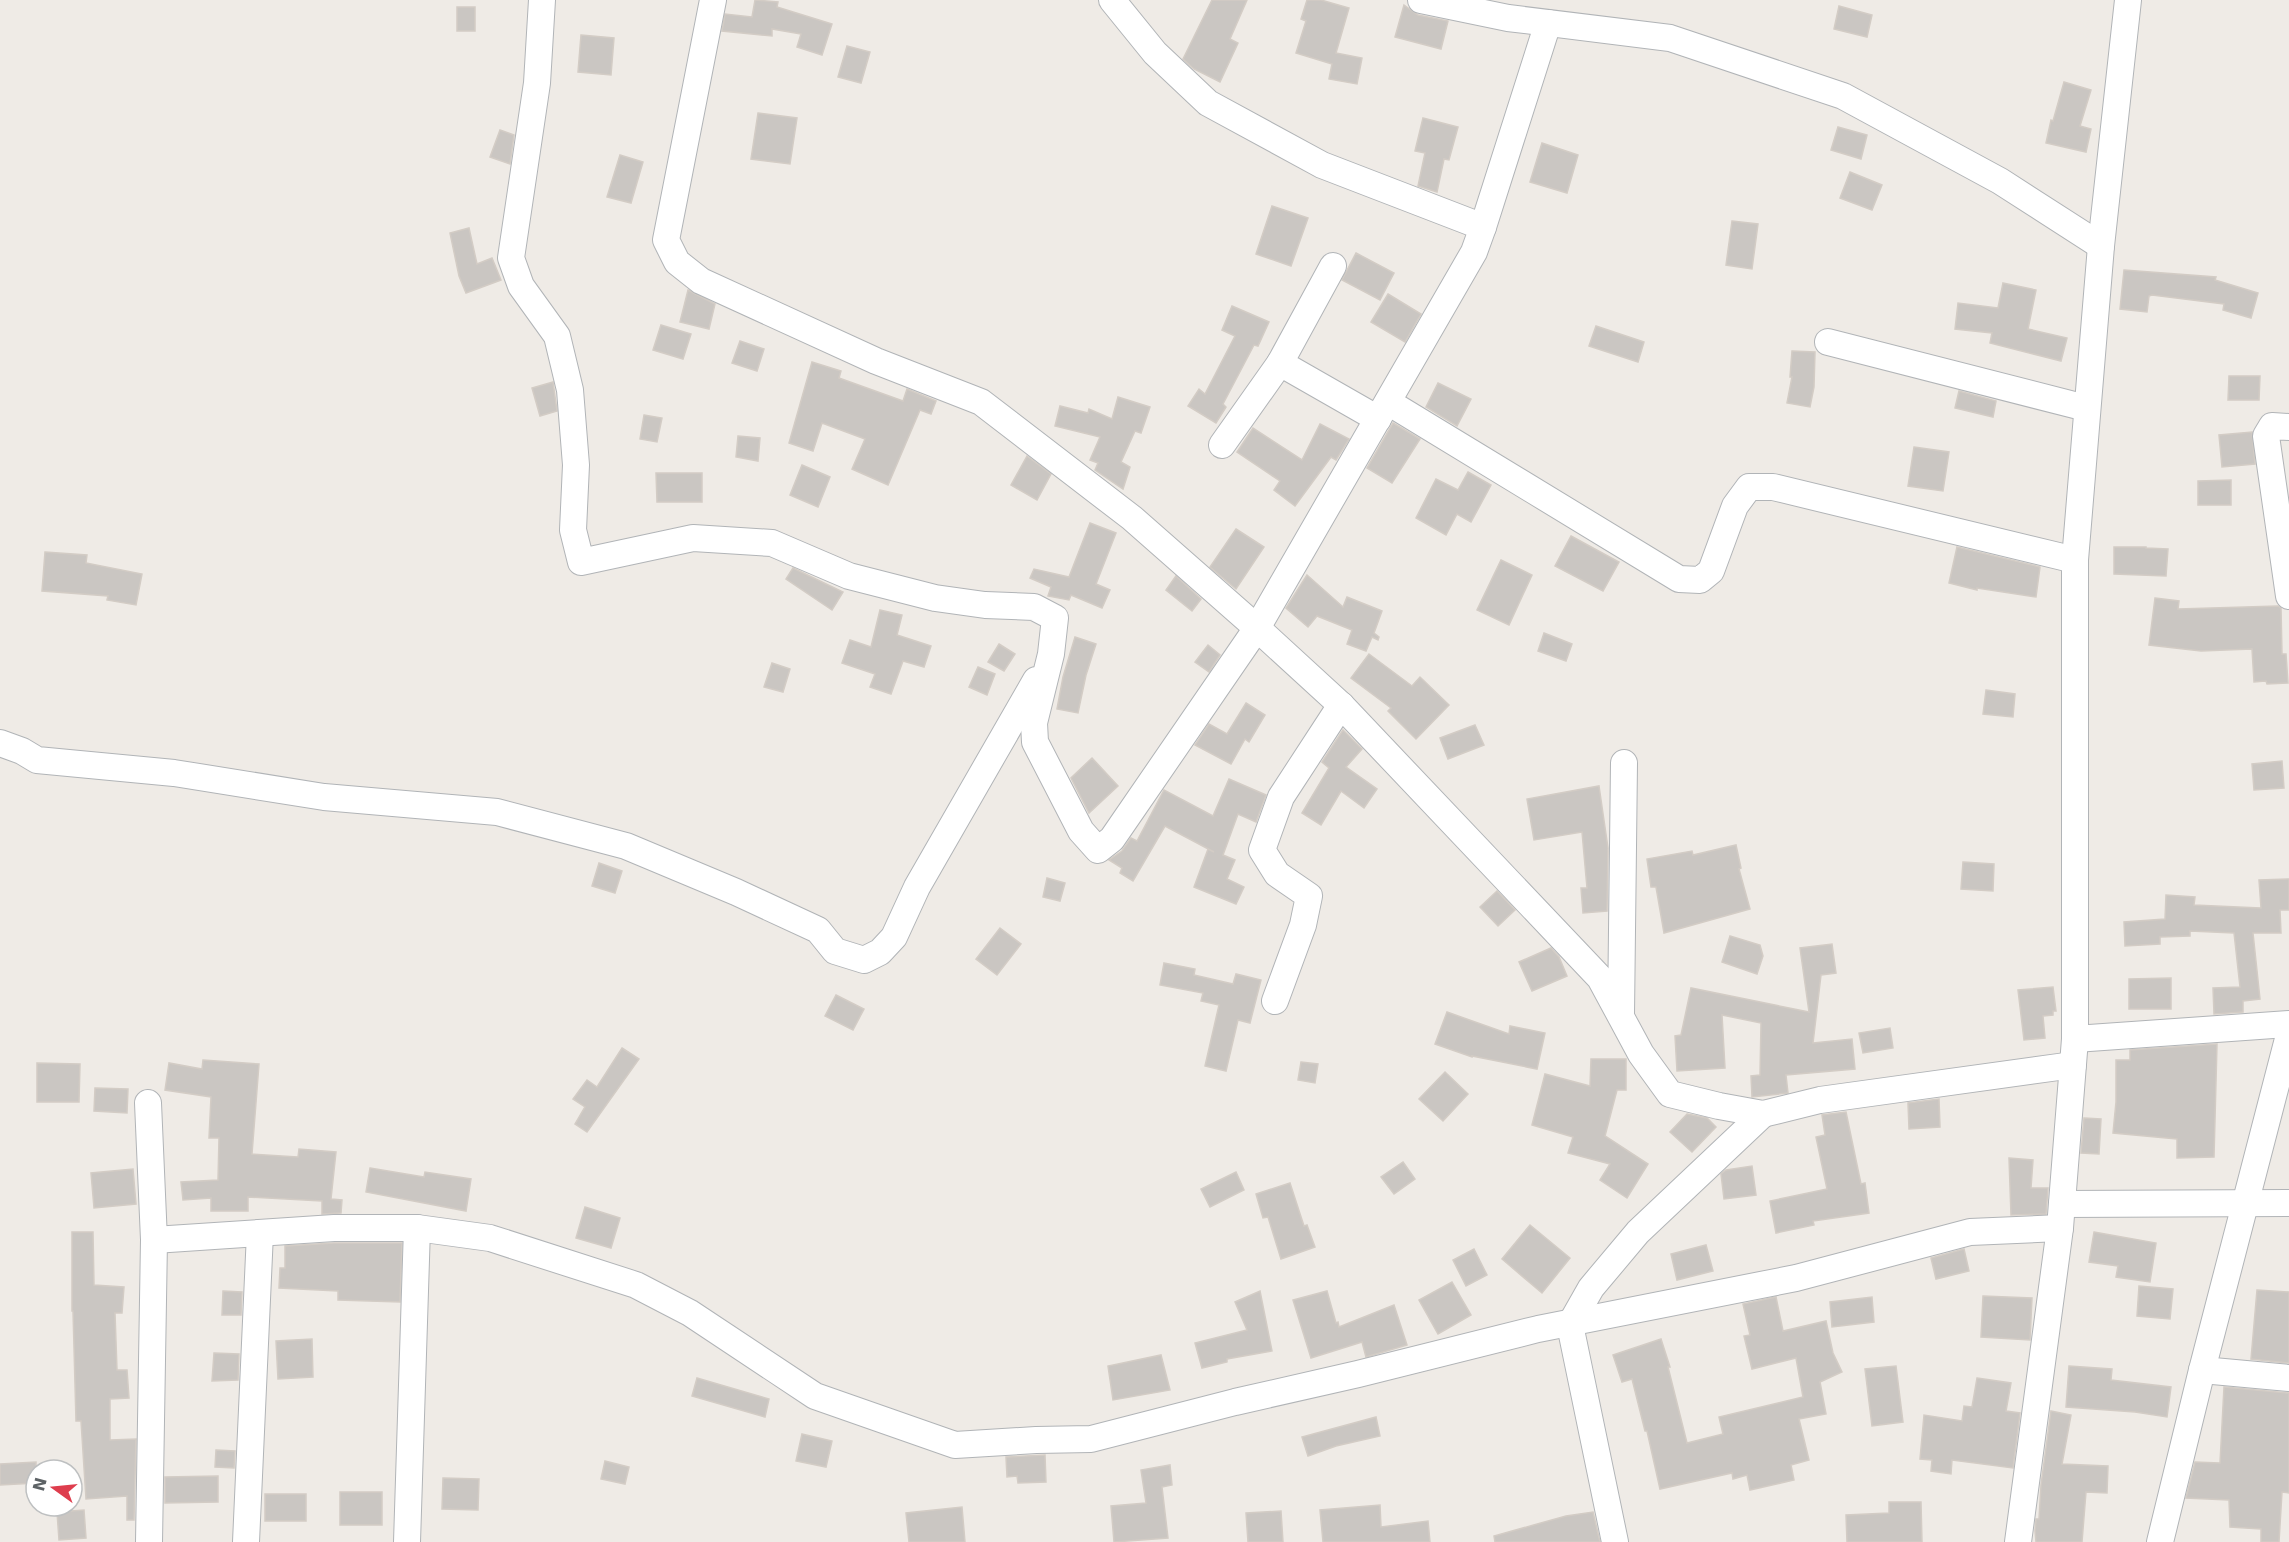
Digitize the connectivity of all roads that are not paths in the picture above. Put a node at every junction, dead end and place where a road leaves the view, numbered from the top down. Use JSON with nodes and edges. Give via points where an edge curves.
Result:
{"nodes":[{"id":1,"x":542,"y":0,"type":"edge"},
{"id":2,"x":713,"y":0,"type":"edge"},
{"id":3,"x":1112,"y":0,"type":"edge"},
{"id":4,"x":1421,"y":0,"type":"edge"},
{"id":5,"x":2128,"y":0,"type":"edge"},
{"id":6,"x":1509,"y":9,"type":"edge"},
{"id":7,"x":1548,"y":23,"type":"junction"},
{"id":8,"x":1483,"y":227,"type":"junction"},
{"id":9,"x":2101,"y":246,"type":"junction"},
{"id":10,"x":1333,"y":266,"type":"dead end"},
{"id":11,"x":1828,"y":342,"type":"dead end"},
{"id":12,"x":1280,"y":363,"type":"junction"},
{"id":13,"x":2086,"y":408,"type":"junction"},
{"id":14,"x":1383,"y":411,"type":"junction"},
{"id":15,"x":2289,"y":427,"type":"edge"},
{"id":16,"x":1222,"y":445,"type":"dead end"},
{"id":17,"x":2075,"y":560,"type":"junction"},
{"id":18,"x":2289,"y":596,"type":"edge"},
{"id":19,"x":1257,"y":628,"type":"junction"},
{"id":20,"x":1051,"y":654,"type":"junction"},
{"id":21,"x":1341,"y":705,"type":"junction"},
{"id":22,"x":0,"y":743,"type":"edge"},
{"id":23,"x":1624,"y":763,"type":"dead end"},
{"id":24,"x":1275,"y":1001,"type":"dead end"},
{"id":25,"x":1621,"y":1017,"type":"junction"},
{"id":26,"x":2289,"y":1024,"type":"edge"},
{"id":27,"x":2289,"y":1035,"type":"edge"},
{"id":28,"x":2074,"y":1039,"type":"junction"},
{"id":29,"x":2073,"y":1065,"type":"junction"},
{"id":30,"x":148,"y":1103,"type":"dead end"},
{"id":31,"x":1763,"y":1114,"type":"junction"},
{"id":32,"x":2247,"y":1202,"type":"junction"},
{"id":33,"x":2289,"y":1203,"type":"edge"},
{"id":34,"x":2061,"y":1216,"type":"junction"},
{"id":35,"x":417,"y":1228,"type":"junction"},
{"id":36,"x":260,"y":1233,"type":"junction"},
{"id":37,"x":154,"y":1239,"type":"junction"},
{"id":38,"x":1570,"y":1325,"type":"junction"},
{"id":39,"x":2202,"y":1370,"type":"junction"},
{"id":40,"x":2289,"y":1378,"type":"edge"},
{"id":41,"x":149,"y":1542,"type":"edge"},
{"id":42,"x":246,"y":1542,"type":"edge"},
{"id":43,"x":407,"y":1542,"type":"edge"},
{"id":44,"x":1615,"y":1542,"type":"edge"},
{"id":45,"x":2018,"y":1542,"type":"edge"},
{"id":46,"x":2160,"y":1542,"type":"edge"}],
"edges":[{"from":1,"to":20,"type":"street","via":[[537,83],[511,258],[521,286],[557,336],[570,390],[576,465],[573,530],[581,562],[693,538],[772,543],[849,576],[935,598],[1034,607],[1054,618]]},
{"from":2,"to":19,"type":"street","via":[[666,240],[677,262],[701,281],[876,361],[981,402],[1132,518]]},
{"from":3,"to":8,"type":"street","via":[[1155,53],[1208,103],[1322,165]]},
{"from":4,"to":6,"type":"street"},
{"from":5,"to":9,"type":"street"},
{"from":6,"to":7,"type":"street"},
{"from":7,"to":8,"type":"street"},
{"from":7,"to":9,"type":"street","via":[[1670,38],[1843,96],[2000,181]]},
{"from":8,"to":14,"type":"street","via":[[1474,252]]},
{"from":9,"to":13,"type":"street"},
{"from":10,"to":12,"type":"street"},
{"from":11,"to":13,"type":"street"},
{"from":12,"to":14,"type":"street"},
{"from":12,"to":16,"type":"street"},
{"from":13,"to":17,"type":"street"},
{"from":14,"to":17,"type":"street","via":[[1680,579],[1700,580],[1711,571],[1735,506],[1749,487],[1773,487]]},
{"from":14,"to":19,"type":"street"},
{"from":15,"to":18,"type":"street","via":[[2272,426],[2266,436]]},
{"from":17,"to":28,"type":"street"},
{"from":19,"to":20,"type":"street","via":[[1112,839],[1098,850],[1081,831],[1035,742],[1034,723]]},
{"from":19,"to":21,"type":"street"},
{"from":20,"to":22,"type":"street","via":[[917,887],[894,937],[880,952],[864,960],[835,951],[818,930],[626,846],[497,812],[324,797],[174,773],[36,760]]},
{"from":21,"to":24,"type":"street","via":[[1281,797],[1262,850],[1276,874],[1309,896],[1303,925]]},
{"from":21,"to":25,"type":"street","via":[[1600,978]]},
{"from":23,"to":25,"type":"street"},
{"from":25,"to":31,"type":"street","via":[[1670,1094]]},
{"from":26,"to":28,"type":"street"},
{"from":27,"to":32,"type":"street"},
{"from":28,"to":29,"type":"street"},
{"from":29,"to":31,"type":"street","via":[[1820,1100]]},
{"from":29,"to":34,"type":"street"},
{"from":30,"to":37,"type":"street"},
{"from":31,"to":38,"type":"street","via":[[1638,1232],[1591,1288]]},
{"from":32,"to":33,"type":"street"},
{"from":32,"to":34,"type":"street"},
{"from":32,"to":39,"type":"street"},
{"from":34,"to":38,"type":"street","via":[[1970,1232],[1796,1278]]},
{"from":34,"to":45,"type":"street"},
{"from":35,"to":36,"type":"street"},
{"from":35,"to":38,"type":"street","via":[[490,1238],[636,1285],[690,1313],[815,1396],[955,1445],[1091,1439],[1538,1329]]},
{"from":35,"to":43,"type":"street"},
{"from":36,"to":37,"type":"street"},
{"from":36,"to":42,"type":"street"},
{"from":37,"to":41,"type":"street"},
{"from":38,"to":44,"type":"street"},
{"from":39,"to":40,"type":"street"},
{"from":39,"to":46,"type":"street"}]}
